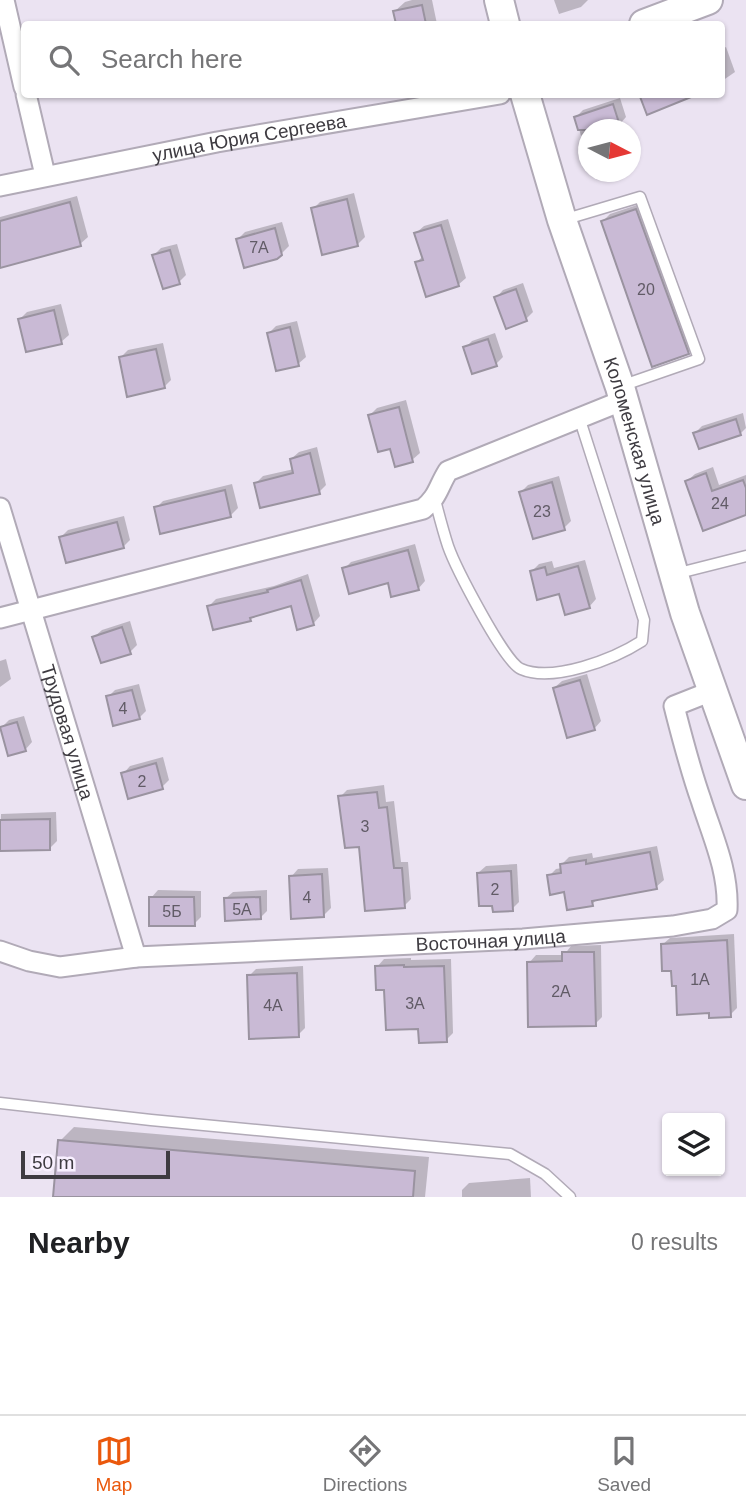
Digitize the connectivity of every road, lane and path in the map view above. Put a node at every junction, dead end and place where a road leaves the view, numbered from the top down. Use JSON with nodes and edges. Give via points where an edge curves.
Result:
{"nodes":[{"id":1,"x":4,"y":0,"type":"edge"},
{"id":2,"x":499,"y":0,"type":"edge"},
{"id":3,"x":708,"y":0,"type":"edge"},
{"id":4,"x":504,"y":21,"type":"edge"},
{"id":5,"x":652,"y":21,"type":"edge"},
{"id":6,"x":21,"y":74,"type":"edge"},
{"id":7,"x":27,"y":98,"type":"edge"},
{"id":8,"x":476,"y":98,"type":"edge"},
{"id":9,"x":525,"y":98,"type":"edge"},
{"id":10,"x":45,"y":175,"type":"junction"},
{"id":11,"x":0,"y":186,"type":"edge"},
{"id":12,"x":562,"y":220,"type":"junction"},
{"id":13,"x":622,"y":393,"type":"junction"},
{"id":14,"x":579,"y":417,"type":"junction"},
{"id":15,"x":435,"y":500,"type":"junction"},
{"id":16,"x":0,"y":508,"type":"edge"},
{"id":17,"x":746,"y":556,"type":"edge"},
{"id":18,"x":672,"y":575,"type":"junction"},
{"id":19,"x":32,"y":610,"type":"junction"},
{"id":20,"x":0,"y":618,"type":"edge"},
{"id":21,"x":712,"y":691,"type":"junction"},
{"id":22,"x":746,"y":785,"type":"edge"},
{"id":23,"x":0,"y":951,"type":"edge"},
{"id":24,"x":136,"y":957,"type":"junction"},
{"id":25,"x":0,"y":1103,"type":"edge"},
{"id":26,"x":570,"y":1197,"type":"edge"}],
"edges":[{"from":1,"to":6,"type":"street"},
{"from":2,"to":4,"type":"street"},
{"from":3,"to":5,"type":"street"},
{"from":7,"to":10,"type":"street"},
{"from":8,"to":10,"type":"street","name":"улица Юрия Сергеева"},
{"from":9,"to":12,"type":"street","name":"Коломенская улица"},
{"from":10,"to":11,"type":"street","name":"улица Юрия Сергеева"},
{"from":12,"to":13,"type":"street","name":"Коломенская улица"},
{"from":12,"to":13,"type":"lane","via":[[640,197],[699,359]]},
{"from":13,"to":14,"type":"street"},
{"from":13,"to":18,"type":"street","name":"Коломенская улица"},
{"from":14,"to":15,"type":"street","via":[[448,471]]},
{"from":14,"to":15,"type":"lane","via":[[644,620],[642,641],[628,650],[566,672],[546,675],[519,669],[476,603],[449,548]]},
{"from":15,"to":19,"type":"street","via":[[423,509]]},
{"from":16,"to":19,"type":"street","name":"Трудовая улица"},
{"from":17,"to":18,"type":"lane"},
{"from":18,"to":21,"type":"street","name":"Коломенская улица"},
{"from":19,"to":20,"type":"street"},
{"from":19,"to":24,"type":"street","name":"Трудовая улица"},
{"from":21,"to":22,"type":"street","name":"Коломенская улица"},
{"from":21,"to":24,"type":"street","name":"Восточная улица","via":[[674,706],[724,869],[727,909],[712,919],[523,939]]},
{"from":23,"to":24,"type":"street","name":"Восточная улица","via":[[60,967]]},
{"from":25,"to":26,"type":"lane","via":[[510,1154],[545,1174]]}]}
